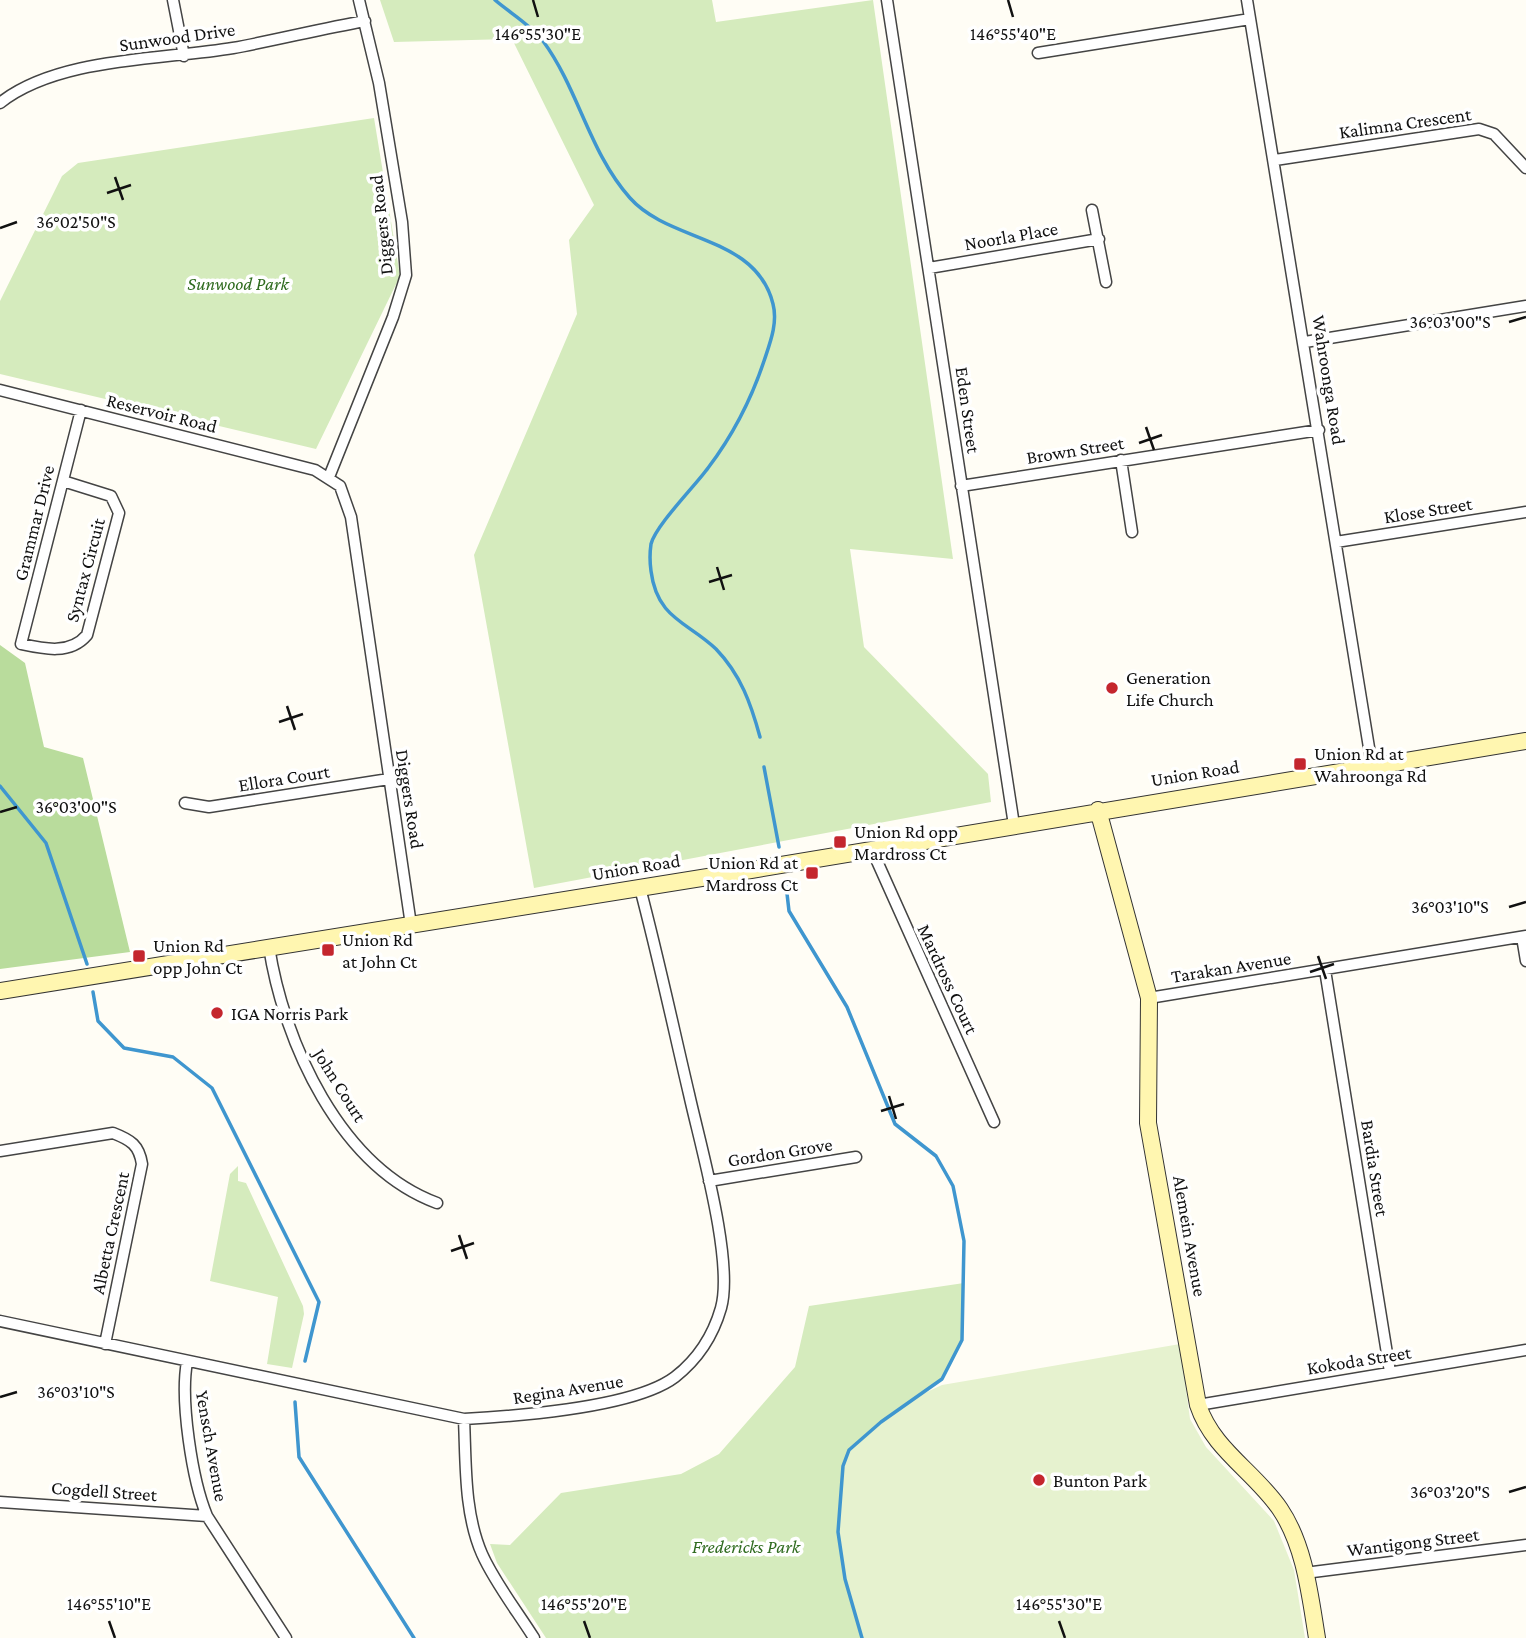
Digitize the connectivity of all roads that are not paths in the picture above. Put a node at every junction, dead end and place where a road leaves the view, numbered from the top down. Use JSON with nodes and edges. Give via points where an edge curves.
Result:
{"nodes":[{"id":1,"x":173,"y":0,"type":"edge"},
{"id":2,"x":359,"y":0,"type":"edge"},
{"id":3,"x":887,"y":0,"type":"edge"},
{"id":4,"x":1247,"y":0,"type":"edge"},
{"id":5,"x":1250,"y":19,"type":"junction"},
{"id":6,"x":365,"y":21,"type":"junction"},
{"id":7,"x":1038,"y":53,"type":"dead end"},
{"id":8,"x":184,"y":56,"type":"junction"},
{"id":9,"x":0,"y":103,"type":"edge"},
{"id":10,"x":1275,"y":160,"type":"junction"},
{"id":11,"x":1526,"y":168,"type":"edge"},
{"id":12,"x":1092,"y":210,"type":"dead end"},
{"id":13,"x":1099,"y":239,"type":"junction"},
{"id":14,"x":929,"y":268,"type":"junction"},
{"id":15,"x":1106,"y":282,"type":"dead end"},
{"id":16,"x":1526,"y":306,"type":"edge"},
{"id":17,"x":1305,"y":342,"type":"junction"},
{"id":18,"x":0,"y":390,"type":"edge"},
{"id":19,"x":81,"y":410,"type":"junction"},
{"id":20,"x":1319,"y":430,"type":"junction"},
{"id":21,"x":1121,"y":460,"type":"junction"},
{"id":22,"x":329,"y":477,"type":"junction"},
{"id":23,"x":63,"y":481,"type":"junction"},
{"id":24,"x":961,"y":486,"type":"junction"},
{"id":25,"x":1526,"y":512,"type":"edge"},
{"id":26,"x":1132,"y":532,"type":"dead end"},
{"id":27,"x":1336,"y":542,"type":"junction"},
{"id":28,"x":21,"y":643,"type":"joint"},
{"id":29,"x":1526,"y":741,"type":"edge"},
{"id":30,"x":1372,"y":766,"type":"junction"},
{"id":31,"x":389,"y":779,"type":"junction"},
{"id":32,"x":185,"y":803,"type":"dead end"},
{"id":33,"x":1098,"y":810,"type":"junction"},
{"id":34,"x":1014,"y":825,"type":"junction"},
{"id":35,"x":872,"y":850,"type":"junction"},
{"id":36,"x":640,"y":888,"type":"junction"},
{"id":37,"x":411,"y":925,"type":"junction"},
{"id":38,"x":1524,"y":936,"type":"edge"},
{"id":39,"x":269,"y":947,"type":"junction"},
{"id":40,"x":1526,"y":961,"type":"edge"},
{"id":41,"x":1325,"y":970,"type":"junction"},
{"id":42,"x":0,"y":990,"type":"edge"},
{"id":43,"x":1149,"y":998,"type":"junction"},
{"id":44,"x":994,"y":1122,"type":"dead end"},
{"id":45,"x":0,"y":1151,"type":"edge"},
{"id":46,"x":856,"y":1157,"type":"dead end"},
{"id":47,"x":709,"y":1181,"type":"junction"},
{"id":48,"x":437,"y":1203,"type":"dead end"},
{"id":49,"x":0,"y":1321,"type":"edge"},
{"id":50,"x":105,"y":1344,"type":"junction"},
{"id":51,"x":1526,"y":1350,"type":"edge"},
{"id":52,"x":187,"y":1362,"type":"junction"},
{"id":53,"x":1390,"y":1372,"type":"junction"},
{"id":54,"x":1198,"y":1405,"type":"junction"},
{"id":55,"x":464,"y":1419,"type":"junction"},
{"id":56,"x":0,"y":1502,"type":"edge"},
{"id":57,"x":206,"y":1516,"type":"junction"},
{"id":58,"x":1526,"y":1545,"type":"edge"},
{"id":59,"x":1305,"y":1573,"type":"junction"},
{"id":60,"x":286,"y":1638,"type":"edge"},
{"id":61,"x":534,"y":1638,"type":"edge"},
{"id":62,"x":1317,"y":1638,"type":"edge"}],
"edges":[{"from":1,"to":8,"type":"street"},
{"from":2,"to":6,"type":"street","name":"Diggers Road"},
{"from":3,"to":14,"type":"street","name":"Eden Street"},
{"from":4,"to":5,"type":"street","name":"Wahroonga Road"},
{"from":5,"to":7,"type":"street"},
{"from":5,"to":10,"type":"street","name":"Wahroonga Road"},
{"from":6,"to":8,"type":"street","name":"Sunwood Drive"},
{"from":6,"to":22,"type":"street","name":"Diggers Road","via":[[402,222],[406,275]]},
{"from":8,"to":9,"type":"street","name":"Sunwood Drive","via":[[68,72],[14,92]]},
{"from":10,"to":11,"type":"street","name":"Kalimna Crescent","via":[[1479,129],[1494,134]]},
{"from":10,"to":17,"type":"street","name":"Wahroonga Road"},
{"from":12,"to":13,"type":"street"},
{"from":13,"to":14,"type":"street","name":"Noorla Place"},
{"from":13,"to":15,"type":"street"},
{"from":14,"to":24,"type":"street","name":"Eden Street"},
{"from":16,"to":17,"type":"street"},
{"from":17,"to":20,"type":"street","name":"Wahroonga Road"},
{"from":18,"to":19,"type":"street","name":"Reservoir Road"},
{"from":19,"to":22,"type":"street","name":"Reservoir Road"},
{"from":19,"to":23,"type":"street","name":"Grammar Drive"},
{"from":20,"to":21,"type":"street","name":"Brown Street"},
{"from":20,"to":27,"type":"street","name":"Wahroonga Road"},
{"from":21,"to":24,"type":"street","name":"Brown Street"},
{"from":21,"to":26,"type":"street"},
{"from":22,"to":31,"type":"street","name":"Diggers Road","via":[[340,486],[351,516]]},
{"from":23,"to":28,"type":"street","name":"Grammar Drive"},
{"from":23,"to":28,"type":"street","name":"Syntax Circuit","via":[[111,496],[119,513],[87,635],[81,642],[48,650]]},
{"from":24,"to":34,"type":"street","name":"Eden Street"},
{"from":25,"to":27,"type":"street","name":"Klose Street"},
{"from":27,"to":30,"type":"street","name":"Wahroonga Road"},
{"from":29,"to":30,"type":"main road","name":"Union Road"},
{"from":30,"to":33,"type":"main road","name":"Union Road"},
{"from":31,"to":32,"type":"street","name":"Ellora Court","via":[[209,807]]},
{"from":31,"to":37,"type":"street","name":"Diggers Road"},
{"from":33,"to":34,"type":"main road","name":"Union Road"},
{"from":33,"to":43,"type":"main road","name":"Alemein Avenue"},
{"from":34,"to":35,"type":"main road","name":"Union Road"},
{"from":35,"to":36,"type":"main road","name":"Union Road"},
{"from":35,"to":44,"type":"street","name":"Mardross Court"},
{"from":36,"to":37,"type":"main road","name":"Union Road"},
{"from":36,"to":47,"type":"street","name":"Regina Avenue"},
{"from":37,"to":39,"type":"main road","name":"Union Road"},
{"from":38,"to":40,"type":"street"},
{"from":38,"to":41,"type":"street","name":"Tarakan Avenue"},
{"from":39,"to":42,"type":"main road","name":"Union Road"},
{"from":39,"to":48,"type":"street","name":"John Court","via":[[289,1031],[306,1071],[359,1147],[413,1194]]},
{"from":41,"to":43,"type":"street","name":"Tarakan Avenue"},
{"from":41,"to":53,"type":"street","name":"Bardia Street"},
{"from":43,"to":54,"type":"main road","name":"Alemein Avenue","via":[[1148,1123]]},
{"from":45,"to":50,"type":"street","name":"Albetta Crescent","via":[[113,1133],[139,1149],[142,1164]]},
{"from":46,"to":47,"type":"street","name":"Gordon Grove"},
{"from":47,"to":55,"type":"street","name":"Regina Avenue","via":[[724,1270],[722,1306],[703,1350],[674,1378],[633,1396],[510,1417]]},
{"from":49,"to":50,"type":"street","name":"Regina Avenue"},
{"from":50,"to":52,"type":"street","name":"Regina Avenue"},
{"from":51,"to":53,"type":"street","name":"Kokoda Street"},
{"from":52,"to":55,"type":"street","name":"Regina Avenue"},
{"from":52,"to":57,"type":"street","name":"Yensch Avenue","via":[[185,1397],[199,1498]]},
{"from":53,"to":54,"type":"street","name":"Kokoda Street"},
{"from":54,"to":59,"type":"main road","name":"Alemein Avenue","via":[[1216,1442],[1281,1510]]},
{"from":55,"to":61,"type":"street","via":[[467,1487],[477,1541]]},
{"from":56,"to":57,"type":"street","name":"Cogdell Street"},
{"from":57,"to":60,"type":"street","name":"Yensch Avenue"},
{"from":58,"to":59,"type":"street","name":"Wantigong Street"},
{"from":59,"to":62,"type":"main road","name":"Alemein Avenue"}]}
